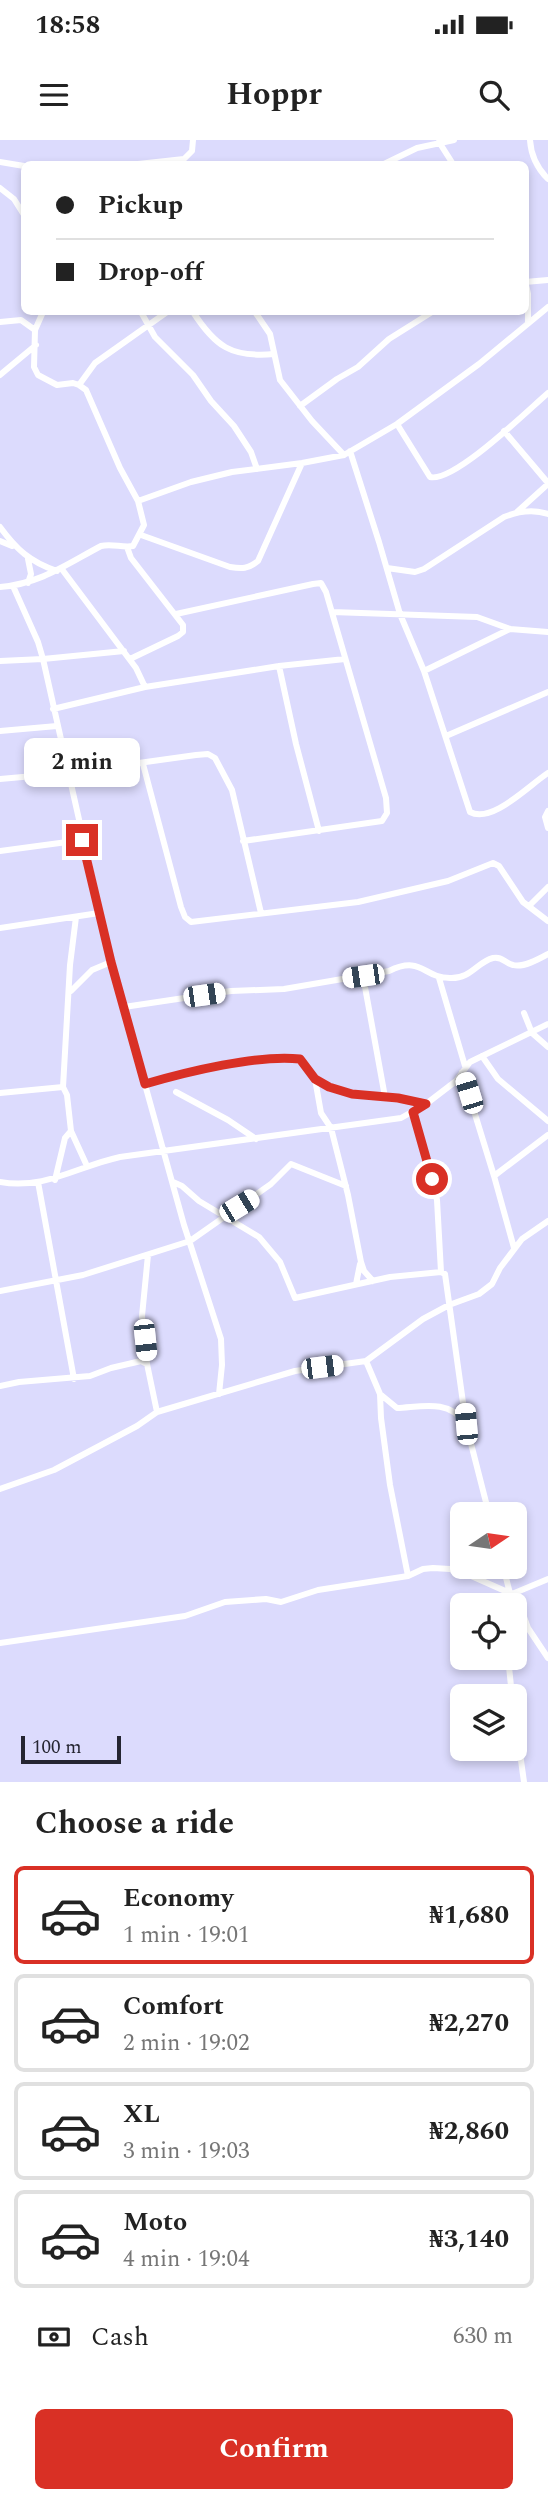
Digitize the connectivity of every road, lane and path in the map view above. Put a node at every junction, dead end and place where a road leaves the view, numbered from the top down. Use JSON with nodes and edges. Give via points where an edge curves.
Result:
{"nodes":[{"id":1,"x":193,"y":140,"type":"edge"},
{"id":2,"x":454,"y":140,"type":"edge"},
{"id":3,"x":530,"y":140,"type":"edge"},
{"id":4,"x":439,"y":142,"type":"junction"},
{"id":5,"x":166,"y":161,"type":"edge"},
{"id":6,"x":390,"y":161,"type":"edge"},
{"id":7,"x":451,"y":161,"type":"edge"},
{"id":8,"x":0,"y":162,"type":"edge"},
{"id":9,"x":21,"y":166,"type":"edge"},
{"id":10,"x":548,"y":179,"type":"edge"},
{"id":11,"x":0,"y":188,"type":"edge"},
{"id":12,"x":21,"y":210,"type":"edge"},
{"id":13,"x":548,"y":280,"type":"edge"},
{"id":14,"x":529,"y":281,"type":"edge"},
{"id":15,"x":548,"y":307,"type":"edge"},
{"id":16,"x":42,"y":315,"type":"edge"},
{"id":17,"x":142,"y":315,"type":"edge"},
{"id":18,"x":163,"y":315,"type":"edge"},
{"id":19,"x":195,"y":315,"type":"edge"},
{"id":20,"x":258,"y":315,"type":"edge"},
{"id":21,"x":427,"y":315,"type":"edge"},
{"id":22,"x":528,"y":315,"type":"edge"},
{"id":23,"x":0,"y":322,"type":"edge"},
{"id":24,"x":528,"y":322,"type":"junction"},
{"id":25,"x":147,"y":326,"type":"junction"},
{"id":26,"x":34,"y":330,"type":"junction"},
{"id":27,"x":36,"y":345,"type":"junction"},
{"id":28,"x":274,"y":354,"type":"junction"},
{"id":29,"x":0,"y":375,"type":"edge"},
{"id":30,"x":79,"y":385,"type":"junction"},
{"id":31,"x":548,"y":393,"type":"edge"},
{"id":32,"x":300,"y":406,"type":"junction"},
{"id":33,"x":397,"y":424,"type":"junction"},
{"id":34,"x":504,"y":431,"type":"junction"},
{"id":35,"x":347,"y":453,"type":"junction"},
{"id":36,"x":302,"y":463,"type":"junction"},
{"id":37,"x":257,"y":469,"type":"junction"},
{"id":38,"x":548,"y":483,"type":"edge"},
{"id":39,"x":138,"y":501,"type":"junction"},
{"id":40,"x":517,"y":512,"type":"junction"},
{"id":41,"x":548,"y":514,"type":"edge"},
{"id":42,"x":0,"y":527,"type":"edge"},
{"id":43,"x":141,"y":535,"type":"junction"},
{"id":44,"x":0,"y":541,"type":"edge"},
{"id":45,"x":14,"y":547,"type":"junction"},
{"id":46,"x":130,"y":547,"type":"junction"},
{"id":47,"x":28,"y":559,"type":"junction"},
{"id":48,"x":387,"y":568,"type":"junction"},
{"id":49,"x":59,"y":569,"type":"junction"},
{"id":50,"x":28,"y":583,"type":"junction"},
{"id":51,"x":12,"y":586,"type":"junction"},
{"id":52,"x":0,"y":587,"type":"edge"},
{"id":53,"x":331,"y":612,"type":"junction"},
{"id":54,"x":176,"y":614,"type":"junction"},
{"id":55,"x":400,"y":614,"type":"junction"},
{"id":56,"x":510,"y":629,"type":"junction"},
{"id":57,"x":548,"y":632,"type":"edge"},
{"id":58,"x":124,"y":650,"type":"junction"},
{"id":59,"x":43,"y":659,"type":"junction"},
{"id":60,"x":130,"y":659,"type":"junction"},
{"id":61,"x":345,"y":659,"type":"junction"},
{"id":62,"x":0,"y":661,"type":"edge"},
{"id":63,"x":279,"y":666,"type":"junction"},
{"id":64,"x":424,"y":671,"type":"junction"},
{"id":65,"x":145,"y":687,"type":"junction"},
{"id":66,"x":548,"y":692,"type":"edge"},
{"id":67,"x":52,"y":709,"type":"junction"},
{"id":68,"x":57,"y":726,"type":"junction"},
{"id":69,"x":0,"y":731,"type":"edge"},
{"id":70,"x":446,"y":736,"type":"junction"},
{"id":71,"x":143,"y":764,"type":"junction"},
{"id":72,"x":67,"y":773,"type":"junction"},
{"id":73,"x":548,"y":773,"type":"edge"},
{"id":74,"x":0,"y":779,"type":"edge"},
{"id":75,"x":548,"y":811,"type":"edge"},
{"id":76,"x":548,"y":828,"type":"edge"},
{"id":77,"x":319,"y":831,"type":"junction"},
{"id":78,"x":82,"y":840,"type":"junction"},
{"id":79,"x":243,"y":841,"type":"junction"},
{"id":80,"x":0,"y":851,"type":"edge"},
{"id":81,"x":548,"y":887,"type":"edge"},
{"id":82,"x":529,"y":906,"type":"junction"},
{"id":83,"x":99,"y":913,"type":"junction"},
{"id":84,"x":261,"y":913,"type":"junction"},
{"id":85,"x":76,"y":917,"type":"junction"},
{"id":86,"x":548,"y":921,"type":"edge"},
{"id":87,"x":0,"y":928,"type":"edge"},
{"id":88,"x":548,"y":954,"type":"edge"},
{"id":89,"x":111,"y":962,"type":"junction"},
{"id":90,"x":363,"y":976,"type":"junction"},
{"id":91,"x":439,"y":978,"type":"junction"},
{"id":92,"x":69,"y":993,"type":"junction"},
{"id":93,"x":124,"y":1007,"type":"junction"},
{"id":94,"x":524,"y":1013,"type":"dead end"},
{"id":95,"x":548,"y":1024,"type":"edge"},
{"id":96,"x":532,"y":1033,"type":"junction"},
{"id":97,"x":548,"y":1047,"type":"edge"},
{"id":98,"x":482,"y":1056,"type":"junction"},
{"id":99,"x":463,"y":1069,"type":"junction"},
{"id":100,"x":315,"y":1079,"type":"junction"},
{"id":101,"x":145,"y":1084,"type":"junction"},
{"id":102,"x":63,"y":1087,"type":"junction"},
{"id":103,"x":176,"y":1091,"type":"dead end"},
{"id":104,"x":0,"y":1093,"type":"edge"},
{"id":105,"x":385,"y":1097,"type":"junction"},
{"id":106,"x":426,"y":1104,"type":"junction"},
{"id":107,"x":413,"y":1112,"type":"junction"},
{"id":108,"x":548,"y":1121,"type":"edge"},
{"id":109,"x":331,"y":1128,"type":"junction"},
{"id":110,"x":71,"y":1132,"type":"junction"},
{"id":111,"x":548,"y":1135,"type":"edge"},
{"id":112,"x":256,"y":1139,"type":"junction"},
{"id":113,"x":165,"y":1153,"type":"junction"},
{"id":114,"x":87,"y":1166,"type":"junction"},
{"id":115,"x":494,"y":1176,"type":"junction"},
{"id":116,"x":55,"y":1180,"type":"junction"},
{"id":117,"x":0,"y":1182,"type":"edge"},
{"id":118,"x":38,"y":1182,"type":"junction"},
{"id":119,"x":173,"y":1182,"type":"junction"},
{"id":120,"x":346,"y":1186,"type":"junction"},
{"id":121,"x":224,"y":1215,"type":"junction"},
{"id":122,"x":548,"y":1221,"type":"edge"},
{"id":123,"x":190,"y":1241,"type":"junction"},
{"id":124,"x":514,"y":1248,"type":"junction"},
{"id":125,"x":148,"y":1255,"type":"junction"},
{"id":126,"x":360,"y":1262,"type":"junction"},
{"id":127,"x":441,"y":1272,"type":"junction"},
{"id":128,"x":56,"y":1280,"type":"junction"},
{"id":129,"x":373,"y":1281,"type":"junction"},
{"id":130,"x":356,"y":1284,"type":"junction"},
{"id":131,"x":0,"y":1291,"type":"edge"},
{"id":132,"x":449,"y":1305,"type":"junction"},
{"id":133,"x":366,"y":1361,"type":"junction"},
{"id":134,"x":147,"y":1364,"type":"junction"},
{"id":135,"x":74,"y":1379,"type":"junction"},
{"id":136,"x":0,"y":1386,"type":"edge"},
{"id":137,"x":219,"y":1394,"type":"junction"},
{"id":138,"x":380,"y":1394,"type":"junction"},
{"id":139,"x":157,"y":1412,"type":"junction"},
{"id":140,"x":466,"y":1424,"type":"junction"},
{"id":141,"x":0,"y":1489,"type":"edge"},
{"id":142,"x":486,"y":1502,"type":"edge"},
{"id":143,"x":408,"y":1576,"type":"junction"},
{"id":144,"x":548,"y":1579,"type":"edge"},
{"id":145,"x":510,"y":1593,"type":"edge"},
{"id":146,"x":514,"y":1593,"type":"edge"},
{"id":147,"x":527,"y":1625,"type":"edge"},
{"id":148,"x":0,"y":1643,"type":"edge"},
{"id":149,"x":548,"y":1658,"type":"edge"},
{"id":150,"x":521,"y":1761,"type":"edge"},
{"id":151,"x":524,"y":1782,"type":"edge"}],
"edges":[{"from":1,"to":5,"type":"street","via":[[192,151],[184,159]]},
{"from":2,"to":4,"type":"street"},
{"from":3,"to":10,"type":"street","via":[[538,168]]},
{"from":4,"to":6,"type":"street"},
{"from":4,"to":7,"type":"street"},
{"from":8,"to":9,"type":"street"},
{"from":11,"to":12,"type":"street"},
{"from":13,"to":14,"type":"street"},
{"from":15,"to":24,"type":"street"},
{"from":16,"to":26,"type":"street"},
{"from":17,"to":25,"type":"street"},
{"from":18,"to":25,"type":"street"},
{"from":19,"to":28,"type":"street","via":[[207,334],[225,348],[242,354]]},
{"from":20,"to":28,"type":"street","via":[[270,334]]},
{"from":21,"to":32,"type":"street"},
{"from":22,"to":24,"type":"street"},
{"from":23,"to":26,"type":"street","via":[[21,320]]},
{"from":24,"to":33,"type":"street"},
{"from":25,"to":30,"type":"street","via":[[95,363]]},
{"from":25,"to":37,"type":"street","via":[[234,426]]},
{"from":26,"to":27,"type":"street"},
{"from":27,"to":29,"type":"street"},
{"from":27,"to":30,"type":"street","via":[[38,375],[57,385]]},
{"from":28,"to":32,"type":"street","via":[[280,380]]},
{"from":30,"to":39,"type":"street","via":[[86,390]]},
{"from":31,"to":34,"type":"street"},
{"from":32,"to":35,"type":"street"},
{"from":33,"to":34,"type":"street","via":[[430,477],[436,479],[471,460]]},
{"from":33,"to":35,"type":"street"},
{"from":34,"to":38,"type":"street"},
{"from":35,"to":36,"type":"street"},
{"from":35,"to":48,"type":"street"},
{"from":36,"to":37,"type":"street"},
{"from":36,"to":43,"type":"street","via":[[258,561],[249,567],[230,567]]},
{"from":37,"to":39,"type":"street","via":[[191,482]]},
{"from":38,"to":40,"type":"street"},
{"from":39,"to":43,"type":"street","via":[[144,525]]},
{"from":40,"to":41,"type":"street"},
{"from":40,"to":48,"type":"street","via":[[424,569]]},
{"from":42,"to":45,"type":"street"},
{"from":43,"to":46,"type":"street"},
{"from":44,"to":45,"type":"street"},
{"from":45,"to":47,"type":"street"},
{"from":46,"to":49,"type":"street","via":[[101,546]]},
{"from":46,"to":54,"type":"street","via":[[131,558]]},
{"from":47,"to":49,"type":"street"},
{"from":47,"to":50,"type":"street"},
{"from":48,"to":55,"type":"street"},
{"from":49,"to":50,"type":"street"},
{"from":49,"to":58,"type":"street"},
{"from":50,"to":51,"type":"street"},
{"from":51,"to":52,"type":"street"},
{"from":51,"to":59,"type":"street"},
{"from":53,"to":54,"type":"street","via":[[321,583]]},
{"from":53,"to":55,"type":"street"},
{"from":53,"to":61,"type":"street"},
{"from":54,"to":60,"type":"street","via":[[183,632]]},
{"from":55,"to":56,"type":"street","via":[[477,617]]},
{"from":55,"to":64,"type":"street"},
{"from":56,"to":57,"type":"street"},
{"from":56,"to":64,"type":"street"},
{"from":58,"to":59,"type":"street"},
{"from":58,"to":60,"type":"street"},
{"from":59,"to":62,"type":"street"},
{"from":59,"to":67,"type":"street"},
{"from":60,"to":65,"type":"street"},
{"from":61,"to":63,"type":"street"},
{"from":61,"to":77,"type":"street","via":[[387,813],[382,821]]},
{"from":63,"to":65,"type":"street"},
{"from":63,"to":77,"type":"street"},
{"from":64,"to":70,"type":"street"},
{"from":65,"to":67,"type":"street"},
{"from":66,"to":70,"type":"street"},
{"from":67,"to":68,"type":"street"},
{"from":68,"to":69,"type":"street"},
{"from":68,"to":72,"type":"street"},
{"from":70,"to":73,"type":"street","via":[[463,795],[476,815],[499,810]]},
{"from":71,"to":72,"type":"street"},
{"from":71,"to":79,"type":"street","via":[[208,754],[215,758],[232,790]]},
{"from":71,"to":84,"type":"street","via":[[185,917],[191,922]]},
{"from":72,"to":74,"type":"street"},
{"from":72,"to":78,"type":"street"},
{"from":75,"to":76,"type":"street"},
{"from":77,"to":79,"type":"street"},
{"from":78,"to":80,"type":"street"},
{"from":78,"to":83,"type":"street"},
{"from":79,"to":84,"type":"street"},
{"from":81,"to":82,"type":"street"},
{"from":82,"to":84,"type":"street","via":[[493,863],[396,894]]},
{"from":82,"to":86,"type":"street"},
{"from":83,"to":85,"type":"street"},
{"from":83,"to":89,"type":"street"},
{"from":85,"to":87,"type":"street"},
{"from":85,"to":92,"type":"street"},
{"from":88,"to":91,"type":"street","via":[[522,966],[494,958],[470,974]]},
{"from":89,"to":92,"type":"street","via":[[92,970]]},
{"from":89,"to":93,"type":"street"},
{"from":90,"to":91,"type":"street","via":[[405,965],[428,970]]},
{"from":90,"to":93,"type":"street"},
{"from":90,"to":105,"type":"street"},
{"from":91,"to":99,"type":"street"},
{"from":92,"to":102,"type":"street"},
{"from":93,"to":101,"type":"street"},
{"from":94,"to":96,"type":"street"},
{"from":95,"to":96,"type":"street"},
{"from":96,"to":97,"type":"street"},
{"from":96,"to":98,"type":"street"},
{"from":98,"to":99,"type":"street"},
{"from":98,"to":108,"type":"street","via":[[498,1079]]},
{"from":99,"to":106,"type":"street","via":[[456,1081]]},
{"from":99,"to":115,"type":"street"},
{"from":100,"to":101,"type":"street","via":[[300,1059],[289,1058],[185,1072]]},
{"from":100,"to":105,"type":"street","via":[[352,1094]]},
{"from":100,"to":109,"type":"street","via":[[321,1113]]},
{"from":101,"to":113,"type":"street"},
{"from":102,"to":104,"type":"street"},
{"from":102,"to":110,"type":"street"},
{"from":103,"to":112,"type":"street"},
{"from":105,"to":106,"type":"street"},
{"from":106,"to":107,"type":"street"},
{"from":107,"to":109,"type":"street","via":[[401,1118]]},
{"from":107,"to":127,"type":"street","via":[[437,1200]]},
{"from":109,"to":112,"type":"street"},
{"from":109,"to":120,"type":"street"},
{"from":110,"to":114,"type":"street"},
{"from":110,"to":116,"type":"street","via":[[65,1138]]},
{"from":111,"to":115,"type":"street"},
{"from":112,"to":113,"type":"street"},
{"from":113,"to":114,"type":"street"},
{"from":113,"to":119,"type":"street"},
{"from":114,"to":116,"type":"street"},
{"from":115,"to":124,"type":"street"},
{"from":116,"to":118,"type":"street"},
{"from":117,"to":118,"type":"street"},
{"from":118,"to":128,"type":"street"},
{"from":119,"to":121,"type":"street"},
{"from":119,"to":123,"type":"street"},
{"from":120,"to":121,"type":"street","via":[[291,1164],[271,1184]]},
{"from":120,"to":126,"type":"street"},
{"from":121,"to":123,"type":"street"},
{"from":121,"to":130,"type":"street","via":[[259,1237],[273,1252],[295,1298]]},
{"from":122,"to":124,"type":"street"},
{"from":123,"to":125,"type":"street"},
{"from":123,"to":137,"type":"street","via":[[221,1339]]},
{"from":124,"to":132,"type":"street","via":[[492,1284]]},
{"from":125,"to":128,"type":"street"},
{"from":125,"to":134,"type":"street","via":[[142,1316]]},
{"from":126,"to":129,"type":"street"},
{"from":126,"to":130,"type":"street"},
{"from":127,"to":129,"type":"street"},
{"from":127,"to":132,"type":"street"},
{"from":128,"to":131,"type":"street"},
{"from":128,"to":135,"type":"street"},
{"from":129,"to":130,"type":"street"},
{"from":132,"to":133,"type":"street"},
{"from":132,"to":140,"type":"street"},
{"from":133,"to":137,"type":"street","via":[[295,1370]]},
{"from":133,"to":138,"type":"street"},
{"from":134,"to":135,"type":"street","via":[[141,1361]]},
{"from":134,"to":139,"type":"street"},
{"from":135,"to":136,"type":"street"},
{"from":137,"to":139,"type":"street"},
{"from":138,"to":140,"type":"street","via":[[397,1408],[446,1407]]},
{"from":138,"to":143,"type":"street","via":[[390,1486]]},
{"from":139,"to":141,"type":"street","via":[[54,1470]]},
{"from":140,"to":142,"type":"street"},
{"from":143,"to":145,"type":"street","via":[[424,1569],[450,1569]]},
{"from":143,"to":148,"type":"street","via":[[318,1590],[281,1602],[225,1602],[185,1616]]},
{"from":144,"to":146,"type":"street"},
{"from":147,"to":149,"type":"street"},
{"from":150,"to":151,"type":"street"}]}
